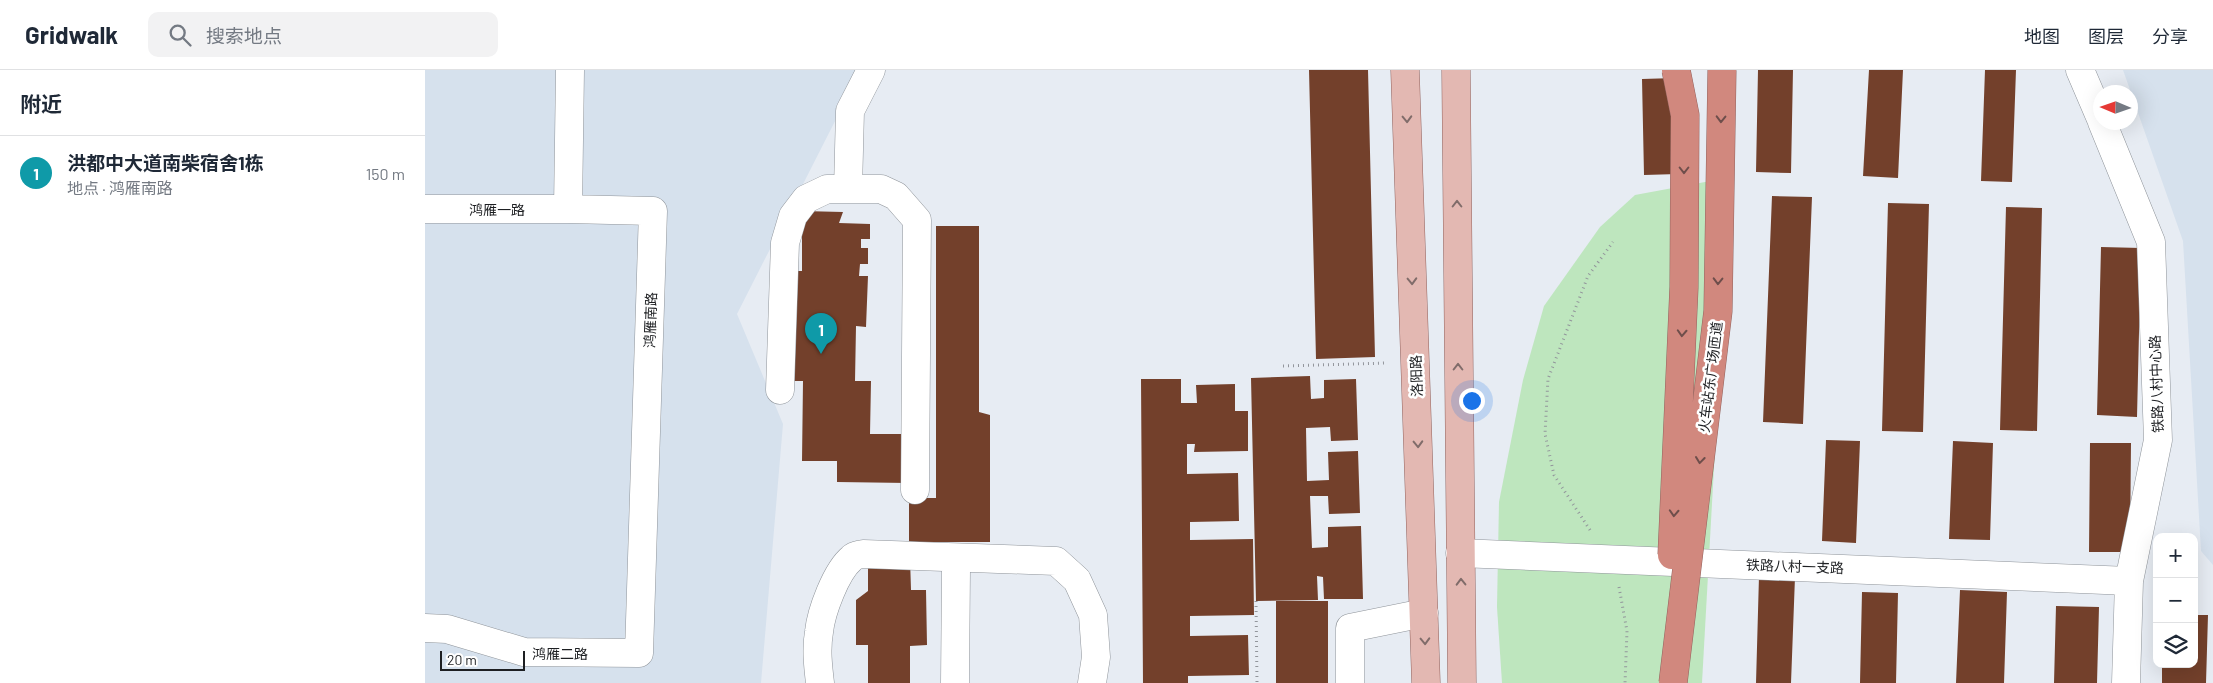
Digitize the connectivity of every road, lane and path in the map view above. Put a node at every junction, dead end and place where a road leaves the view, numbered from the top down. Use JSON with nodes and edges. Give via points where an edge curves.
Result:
{"nodes":[{"id":1,"x":570,"y":70,"type":"edge"},
{"id":2,"x":871,"y":70,"type":"edge"},
{"id":3,"x":1405,"y":70,"type":"edge"},
{"id":4,"x":1456,"y":70,"type":"edge"},
{"id":5,"x":1676,"y":70,"type":"edge"},
{"id":6,"x":1722,"y":70,"type":"edge"},
{"id":7,"x":2081,"y":70,"type":"edge"},
{"id":8,"x":2093,"y":99,"type":"edge"},
{"id":9,"x":2105,"y":130,"type":"edge"},
{"id":10,"x":848,"y":189,"type":"junction"},
{"id":11,"x":425,"y":209,"type":"edge"},
{"id":12,"x":568,"y":209,"type":"junction"},
{"id":13,"x":1613,"y":242,"type":"dead end"},
{"id":14,"x":1415,"y":362,"type":"junction"},
{"id":15,"x":1283,"y":366,"type":"dead end"},
{"id":16,"x":780,"y":390,"type":"dead end"},
{"id":17,"x":915,"y":490,"type":"dead end"},
{"id":18,"x":1460,"y":553,"type":"junction"},
{"id":19,"x":1604,"y":558,"type":"junction"},
{"id":20,"x":956,"y":569,"type":"dead end"},
{"id":21,"x":2129,"y":581,"type":"junction"},
{"id":22,"x":1256,"y":601,"type":"dead end"},
{"id":23,"x":1424,"y":613,"type":"junction"},
{"id":24,"x":425,"y":628,"type":"edge"},
{"id":25,"x":639,"y":653,"type":"joint"},
{"id":26,"x":820,"y":683,"type":"edge"},
{"id":27,"x":955,"y":683,"type":"edge"},
{"id":28,"x":1093,"y":683,"type":"edge"},
{"id":29,"x":1257,"y":683,"type":"edge"},
{"id":30,"x":1350,"y":683,"type":"edge"},
{"id":31,"x":1426,"y":683,"type":"edge"},
{"id":32,"x":1462,"y":683,"type":"edge"},
{"id":33,"x":1625,"y":683,"type":"edge"},
{"id":34,"x":1666,"y":683,"type":"edge"},
{"id":35,"x":1673,"y":683,"type":"edge"},
{"id":36,"x":2126,"y":683,"type":"edge"}],
"edges":[{"from":1,"to":12,"type":"street"},
{"from":2,"to":10,"type":"street","via":[[851,110]]},
{"from":3,"to":14,"type":"main road","name":"洛阳路","one_way":true},
{"from":18,"to":4,"type":"main road","one_way":true},
{"from":5,"to":34,"type":"highway","name":"火车站东广场匝道","one_way":true,"bridge":true,"via":[[1685,115],[1684,287]]},
{"from":6,"to":35,"type":"highway","name":"火车站东广场匝道","one_way":true,"bridge":true,"via":[[1717,311]]},
{"from":7,"to":8,"type":"street"},
{"from":9,"to":21,"type":"street","name":"铁路八村中心路","via":[[2151,242],[2157,440]]},
{"from":10,"to":16,"type":"street","via":[[827,189],[806,199],[793,216],[785,244]]},
{"from":10,"to":17,"type":"street","via":[[881,189],[896,196],[917,220]]},
{"from":11,"to":12,"type":"street","name":"鸿雁一路"},
{"from":12,"to":25,"type":"street","name":"鸿雁南路","via":[[653,211]]},
{"from":13,"to":19,"type":"path","via":[[1588,276],[1548,379],[1545,434],[1554,475],[1586,523]]},
{"from":14,"to":15,"type":"path"},
{"from":14,"to":23,"type":"main road","name":"洛阳路","one_way":true},
{"from":18,"to":19,"type":"street","name":"铁路八村一支路"},
{"from":32,"to":18,"type":"main road","one_way":true},
{"from":19,"to":21,"type":"street","name":"铁路八村一支路"},
{"from":19,"to":33,"type":"path","via":[[1619,586],[1627,631]]},
{"from":20,"to":27,"type":"street"},
{"from":21,"to":36,"type":"street","name":"铁路八村中心路"},
{"from":22,"to":29,"type":"path"},
{"from":23,"to":30,"type":"street","via":[[1350,628]]},
{"from":23,"to":31,"type":"main road","name":"洛阳路","one_way":true},
{"from":24,"to":25,"type":"street","name":"鸿雁二路","via":[[447,629],[525,652]]},
{"from":26,"to":28,"type":"street","via":[[817,666],[819,632],[827,600],[846,563],[853,556],[863,554],[1056,561],[1077,580],[1093,615],[1096,657]]}]}
